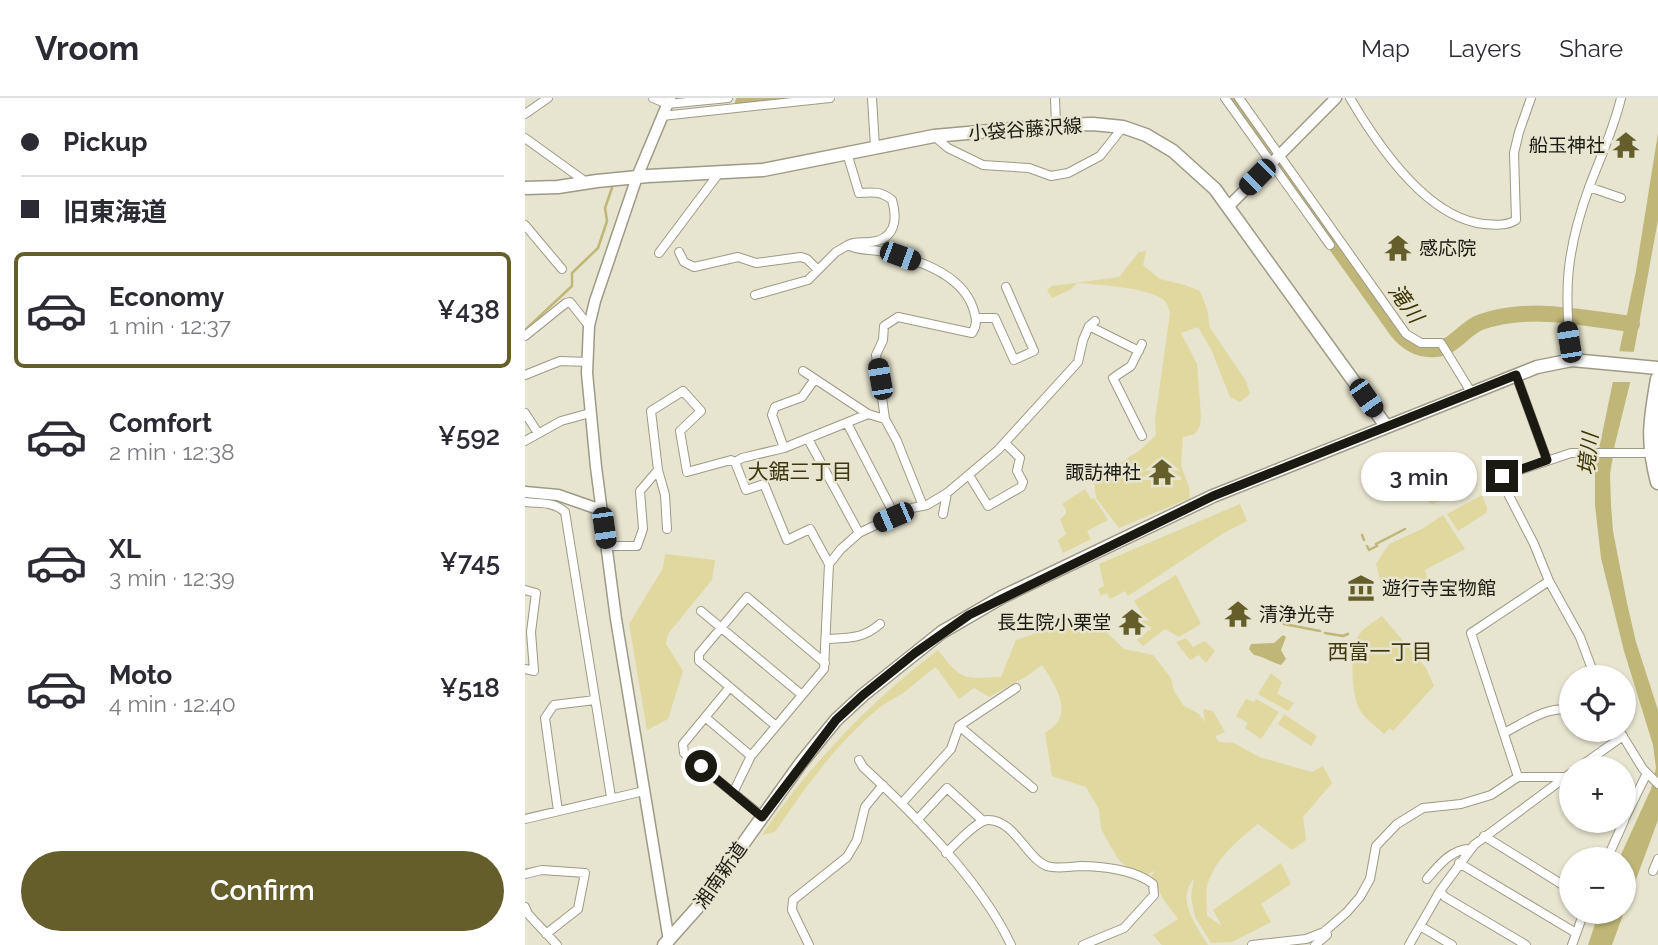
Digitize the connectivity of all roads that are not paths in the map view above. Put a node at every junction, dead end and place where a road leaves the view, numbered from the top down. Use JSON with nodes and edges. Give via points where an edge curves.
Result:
{"nodes":[{"id":1,"x":548,"y":98,"type":"edge"},
{"id":2,"x":653,"y":98,"type":"edge"},
{"id":3,"x":728,"y":98,"type":"edge"},
{"id":4,"x":830,"y":98,"type":"edge"},
{"id":5,"x":872,"y":98,"type":"edge"},
{"id":6,"x":1055,"y":98,"type":"edge"},
{"id":7,"x":1225,"y":98,"type":"edge"},
{"id":8,"x":1239,"y":98,"type":"edge"},
{"id":9,"x":1336,"y":98,"type":"edge"},
{"id":10,"x":1350,"y":98,"type":"edge"},
{"id":11,"x":1531,"y":98,"type":"edge"},
{"id":12,"x":1621,"y":98,"type":"edge"},
{"id":13,"x":669,"y":101,"type":"edge"},
{"id":14,"x":525,"y":114,"type":"edge"},
{"id":15,"x":663,"y":116,"type":"junction"},
{"id":16,"x":1056,"y":125,"type":"junction"},
{"id":17,"x":1123,"y":127,"type":"junction"},
{"id":18,"x":934,"y":136,"type":"junction"},
{"id":19,"x":525,"y":138,"type":"edge"},
{"id":20,"x":875,"y":147,"type":"junction"},
{"id":21,"x":847,"y":153,"type":"junction"},
{"id":22,"x":1276,"y":159,"type":"junction"},
{"id":23,"x":719,"y":173,"type":"junction"},
{"id":24,"x":636,"y":177,"type":"junction"},
{"id":25,"x":586,"y":182,"type":"junction"},
{"id":26,"x":1589,"y":187,"type":"junction"},
{"id":27,"x":525,"y":188,"type":"edge"},
{"id":28,"x":1621,"y":198,"type":"dead end"},
{"id":29,"x":1229,"y":205,"type":"junction"},
{"id":30,"x":525,"y":225,"type":"edge"},
{"id":31,"x":848,"y":245,"type":"junction"},
{"id":32,"x":1330,"y":245,"type":"dead end"},
{"id":33,"x":679,"y":252,"type":"dead end"},
{"id":34,"x":659,"y":253,"type":"dead end"},
{"id":35,"x":562,"y":269,"type":"dead end"},
{"id":36,"x":818,"y":270,"type":"junction"},
{"id":37,"x":1006,"y":287,"type":"dead end"},
{"id":38,"x":755,"y":295,"type":"dead end"},
{"id":39,"x":976,"y":318,"type":"junction"},
{"id":40,"x":589,"y":326,"type":"junction"},
{"id":41,"x":525,"y":336,"type":"edge"},
{"id":42,"x":1572,"y":360,"type":"junction"},
{"id":43,"x":588,"y":362,"type":"junction"},
{"id":44,"x":1658,"y":368,"type":"edge"},
{"id":45,"x":803,"y":371,"type":"dead end"},
{"id":46,"x":525,"y":375,"type":"edge"},
{"id":47,"x":1516,"y":375,"type":"junction"},
{"id":48,"x":815,"y":379,"type":"junction"},
{"id":49,"x":1658,"y":379,"type":"edge"},
{"id":50,"x":1471,"y":392,"type":"junction"},
{"id":51,"x":525,"y":413,"type":"edge"},
{"id":52,"x":590,"y":413,"type":"junction"},
{"id":53,"x":868,"y":414,"type":"junction"},
{"id":54,"x":885,"y":419,"type":"junction"},
{"id":55,"x":846,"y":423,"type":"junction"},
{"id":56,"x":1386,"y":426,"type":"junction"},
{"id":57,"x":538,"y":433,"type":"junction"},
{"id":58,"x":1142,"y":436,"type":"dead end"},
{"id":59,"x":808,"y":439,"type":"junction"},
{"id":60,"x":525,"y":441,"type":"edge"},
{"id":61,"x":1005,"y":443,"type":"junction"},
{"id":62,"x":784,"y":448,"type":"junction"},
{"id":63,"x":1651,"y":453,"type":"junction"},
{"id":64,"x":1547,"y":460,"type":"junction"},
{"id":65,"x":735,"y":462,"type":"junction"},
{"id":66,"x":658,"y":470,"type":"junction"},
{"id":67,"x":969,"y":475,"type":"junction"},
{"id":68,"x":1658,"y":482,"type":"edge"},
{"id":69,"x":947,"y":493,"type":"junction"},
{"id":70,"x":526,"y":494,"type":"edge"},
{"id":71,"x":923,"y":506,"type":"junction"},
{"id":72,"x":601,"y":510,"type":"junction"},
{"id":73,"x":943,"y":514,"type":"dead end"},
{"id":74,"x":895,"y":516,"type":"junction"},
{"id":75,"x":667,"y":529,"type":"dead end"},
{"id":76,"x":859,"y":533,"type":"junction"},
{"id":77,"x":606,"y":546,"type":"junction"},
{"id":78,"x":829,"y":564,"type":"junction"},
{"id":79,"x":1549,"y":581,"type":"junction"},
{"id":80,"x":525,"y":590,"type":"edge"},
{"id":81,"x":701,"y":611,"type":"dead end"},
{"id":82,"x":880,"y":624,"type":"dead end"},
{"id":83,"x":721,"y":628,"type":"junction"},
{"id":84,"x":827,"y":639,"type":"junction"},
{"id":85,"x":825,"y":663,"type":"junction"},
{"id":86,"x":1590,"y":665,"type":"edge"},
{"id":87,"x":525,"y":669,"type":"edge"},
{"id":88,"x":730,"y":687,"type":"junction"},
{"id":89,"x":1016,"y":688,"type":"dead end"},
{"id":90,"x":802,"y":695,"type":"junction"},
{"id":91,"x":595,"y":700,"type":"junction"},
{"id":92,"x":1559,"y":709,"type":"edge"},
{"id":93,"x":705,"y":717,"type":"junction"},
{"id":94,"x":776,"y":726,"type":"junction"},
{"id":95,"x":959,"y":726,"type":"junction"},
{"id":96,"x":1504,"y":733,"type":"junction"},
{"id":97,"x":1610,"y":742,"type":"edge"},
{"id":98,"x":1627,"y":742,"type":"edge"},
{"id":99,"x":751,"y":756,"type":"junction"},
{"id":100,"x":1593,"y":756,"type":"edge"},
{"id":101,"x":859,"y":760,"type":"dead end"},
{"id":102,"x":1559,"y":775,"type":"edge"},
{"id":103,"x":1518,"y":777,"type":"junction"},
{"id":104,"x":1652,"y":779,"type":"edge"},
{"id":105,"x":1559,"y":782,"type":"edge"},
{"id":106,"x":883,"y":785,"type":"junction"},
{"id":107,"x":1033,"y":788,"type":"dead end"},
{"id":108,"x":644,"y":790,"type":"junction"},
{"id":109,"x":733,"y":793,"type":"junction"},
{"id":110,"x":611,"y":797,"type":"junction"},
{"id":111,"x":1636,"y":802,"type":"edge"},
{"id":112,"x":902,"y":803,"type":"junction"},
{"id":113,"x":558,"y":811,"type":"junction"},
{"id":114,"x":762,"y":817,"type":"junction"},
{"id":115,"x":525,"y":819,"type":"edge"},
{"id":116,"x":917,"y":820,"type":"junction"},
{"id":117,"x":982,"y":820,"type":"junction"},
{"id":118,"x":1484,"y":836,"type":"junction"},
{"id":119,"x":1471,"y":849,"type":"junction"},
{"id":120,"x":946,"y":853,"type":"junction"},
{"id":121,"x":1658,"y":859,"type":"edge"},
{"id":122,"x":1459,"y":863,"type":"junction"},
{"id":123,"x":1653,"y":871,"type":"dead end"},
{"id":124,"x":525,"y":874,"type":"edge"},
{"id":125,"x":1427,"y":879,"type":"dead end"},
{"id":126,"x":1559,"y":883,"type":"edge"},
{"id":127,"x":1440,"y":891,"type":"junction"},
{"id":128,"x":525,"y":907,"type":"edge"},
{"id":129,"x":1579,"y":924,"type":"edge"},
{"id":130,"x":1420,"y":926,"type":"junction"},
{"id":131,"x":1327,"y":929,"type":"junction"},
{"id":132,"x":1576,"y":933,"type":"junction"},
{"id":133,"x":545,"y":934,"type":"junction"},
{"id":134,"x":668,"y":944,"type":"edge"},
{"id":135,"x":557,"y":945,"type":"edge"},
{"id":136,"x":809,"y":945,"type":"edge"},
{"id":137,"x":1011,"y":945,"type":"edge"},
{"id":138,"x":1083,"y":945,"type":"edge"},
{"id":139,"x":1252,"y":945,"type":"edge"},
{"id":140,"x":1315,"y":945,"type":"edge"},
{"id":141,"x":1409,"y":945,"type":"edge"},
{"id":142,"x":1452,"y":945,"type":"edge"},
{"id":143,"x":1526,"y":945,"type":"edge"},
{"id":144,"x":1572,"y":945,"type":"edge"}],
"edges":[{"from":1,"to":14,"type":"street"},
{"from":2,"to":13,"type":"street"},
{"from":3,"to":13,"type":"street"},
{"from":4,"to":15,"type":"street"},
{"from":5,"to":20,"type":"street"},
{"from":6,"to":16,"type":"street"},
{"from":7,"to":22,"type":"street"},
{"from":8,"to":22,"type":"street"},
{"from":9,"to":22,"type":"street"},
{"from":10,"to":11,"type":"street","via":[[1381,146],[1429,198],[1462,218],[1495,225],[1516,220],[1514,153]]},
{"from":12,"to":26,"type":"street"},
{"from":13,"to":15,"type":"street"},
{"from":15,"to":24,"type":"street"},
{"from":16,"to":17,"type":"main road","name":"小袋谷藤沢線"},
{"from":16,"to":18,"type":"main road","name":"小袋谷藤沢線"},
{"from":17,"to":18,"type":"street","via":[[1100,156],[1068,173],[1051,176],[1029,168],[983,166]]},
{"from":17,"to":29,"type":"main road","name":"小袋谷藤沢線","via":[[1173,151]]},
{"from":18,"to":20,"type":"main road","name":"小袋谷藤沢線"},
{"from":19,"to":25,"type":"street"},
{"from":20,"to":21,"type":"main road","name":"小袋谷藤沢線"},
{"from":21,"to":23,"type":"main road","name":"小袋谷藤沢線","via":[[775,168]]},
{"from":21,"to":31,"type":"street","via":[[859,193],[875,191],[892,200],[895,221],[881,240]]},
{"from":22,"to":29,"type":"street"},
{"from":22,"to":32,"type":"street"},
{"from":22,"to":50,"type":"street","via":[[1406,334],[1443,346]]},
{"from":23,"to":24,"type":"main road","name":"小袋谷藤沢線"},
{"from":23,"to":34,"type":"street"},
{"from":24,"to":25,"type":"main road","name":"小袋谷藤沢線"},
{"from":24,"to":40,"type":"street"},
{"from":25,"to":27,"type":"main road","name":"小袋谷藤沢線"},
{"from":26,"to":28,"type":"street"},
{"from":26,"to":42,"type":"street","via":[[1566,282]]},
{"from":29,"to":56,"type":"main road","name":"小袋谷藤沢線"},
{"from":30,"to":35,"type":"street"},
{"from":31,"to":36,"type":"street"},
{"from":31,"to":39,"type":"street","via":[[900,256],[946,275],[963,288]]},
{"from":33,"to":36,"type":"street","via":[[684,262],[694,267],[738,257],[756,263],[801,257]]},
{"from":36,"to":38,"type":"street","via":[[808,280]]},
{"from":37,"to":39,"type":"street","via":[[1034,351],[1014,360],[995,318]]},
{"from":39,"to":54,"type":"street","via":[[972,333],[898,317],[888,321],[876,355]]},
{"from":40,"to":41,"type":"street","via":[[570,302]]},
{"from":40,"to":43,"type":"street"},
{"from":42,"to":44,"type":"main road","name":"湘南新道"},
{"from":42,"to":47,"type":"main road","name":"湘南新道"},
{"from":43,"to":46,"type":"street","via":[[560,362]]},
{"from":43,"to":52,"type":"street"},
{"from":45,"to":48,"type":"street"},
{"from":47,"to":50,"type":"main road","name":"湘南新道"},
{"from":47,"to":64,"type":"street"},
{"from":48,"to":53,"type":"street"},
{"from":48,"to":62,"type":"street","via":[[802,397],[775,407],[772,415]]},
{"from":49,"to":63,"type":"highway","via":[[1650,422]]},
{"from":50,"to":56,"type":"main road","name":"湘南新道"},
{"from":51,"to":57,"type":"street"},
{"from":52,"to":57,"type":"street"},
{"from":52,"to":72,"type":"street"},
{"from":53,"to":54,"type":"street"},
{"from":53,"to":55,"type":"street"},
{"from":54,"to":71,"type":"street"},
{"from":55,"to":59,"type":"street"},
{"from":55,"to":74,"type":"street"},
{"from":56,"to":114,"type":"main road","name":"湘南新道","via":[[1213,496],[969,615],[915,653],[836,720]]},
{"from":57,"to":60,"type":"street"},
{"from":58,"to":61,"type":"street","via":[[1113,378],[1131,366],[1141,348],[1092,323],[1078,362]]},
{"from":59,"to":62,"type":"street"},
{"from":59,"to":76,"type":"street"},
{"from":61,"to":67,"type":"street"},
{"from":61,"to":67,"type":"street","via":[[1020,458],[1021,486],[988,506]]},
{"from":62,"to":65,"type":"street"},
{"from":63,"to":64,"type":"street","via":[[1571,453]]},
{"from":63,"to":68,"type":"highway"},
{"from":64,"to":79,"type":"street","via":[[1501,480]]},
{"from":65,"to":66,"type":"street","via":[[687,472],[680,431],[701,411],[683,391],[651,411]]},
{"from":65,"to":78,"type":"street","via":[[746,490],[764,484],[787,540],[810,529]]},
{"from":66,"to":75,"type":"street"},
{"from":66,"to":77,"type":"street","via":[[640,491],[643,529],[637,546]]},
{"from":67,"to":69,"type":"street"},
{"from":69,"to":71,"type":"street"},
{"from":69,"to":73,"type":"street"},
{"from":70,"to":72,"type":"street","via":[[558,495]]},
{"from":70,"to":91,"type":"street","via":[[565,513]]},
{"from":71,"to":74,"type":"street"},
{"from":72,"to":77,"type":"street"},
{"from":74,"to":76,"type":"street"},
{"from":76,"to":78,"type":"street"},
{"from":77,"to":108,"type":"street"},
{"from":78,"to":84,"type":"street"},
{"from":79,"to":86,"type":"street"},
{"from":79,"to":96,"type":"street","via":[[1471,633]]},
{"from":80,"to":87,"type":"street","via":[[536,593],[531,632],[534,671]]},
{"from":81,"to":83,"type":"street"},
{"from":82,"to":84,"type":"street","via":[[858,638]]},
{"from":83,"to":85,"type":"street","via":[[747,597]]},
{"from":83,"to":88,"type":"street","via":[[699,654],[699,661]]},
{"from":83,"to":90,"type":"street"},
{"from":84,"to":85,"type":"street"},
{"from":85,"to":90,"type":"street"},
{"from":88,"to":93,"type":"street"},
{"from":88,"to":94,"type":"street"},
{"from":89,"to":95,"type":"street"},
{"from":90,"to":94,"type":"street"},
{"from":91,"to":110,"type":"street"},
{"from":91,"to":113,"type":"street","via":[[554,705],[544,718]]},
{"from":92,"to":96,"type":"street"},
{"from":93,"to":99,"type":"street"},
{"from":93,"to":109,"type":"street","via":[[683,744],[684,753]]},
{"from":94,"to":99,"type":"street"},
{"from":95,"to":107,"type":"street"},
{"from":95,"to":112,"type":"street","via":[[951,749]]},
{"from":96,"to":103,"type":"street"},
{"from":97,"to":100,"type":"street"},
{"from":98,"to":104,"type":"street"},
{"from":99,"to":109,"type":"street"},
{"from":101,"to":106,"type":"street"},
{"from":102,"to":103,"type":"street"},
{"from":103,"to":131,"type":"street","via":[[1492,795],[1423,808],[1397,824],[1377,846],[1370,879],[1360,897]]},
{"from":104,"to":111,"type":"street"},
{"from":105,"to":118,"type":"street"},
{"from":106,"to":112,"type":"street"},
{"from":106,"to":136,"type":"street","via":[[865,807],[853,849],[793,900],[792,910]]},
{"from":108,"to":110,"type":"street"},
{"from":108,"to":134,"type":"street"},
{"from":109,"to":114,"type":"street"},
{"from":110,"to":113,"type":"street"},
{"from":112,"to":116,"type":"street"},
{"from":113,"to":115,"type":"street"},
{"from":114,"to":134,"type":"main road","name":"湘南新道"},
{"from":116,"to":117,"type":"street","via":[[947,788]]},
{"from":116,"to":120,"type":"street"},
{"from":117,"to":120,"type":"street"},
{"from":117,"to":138,"type":"street","via":[[993,820],[1009,830],[1047,866],[1091,866],[1145,878],[1153,884],[1154,895],[1124,928]]},
{"from":118,"to":119,"type":"street"},
{"from":118,"to":126,"type":"street"},
{"from":119,"to":122,"type":"street"},
{"from":119,"to":125,"type":"street","via":[[1461,849]]},
{"from":120,"to":137,"type":"street","via":[[985,900]]},
{"from":121,"to":123,"type":"street"},
{"from":122,"to":127,"type":"street"},
{"from":122,"to":132,"type":"street"},
{"from":124,"to":133,"type":"street","via":[[542,870],[585,873],[578,909]]},
{"from":127,"to":130,"type":"street"},
{"from":127,"to":143,"type":"street"},
{"from":128,"to":133,"type":"street"},
{"from":129,"to":132,"type":"street"},
{"from":130,"to":141,"type":"street"},
{"from":130,"to":142,"type":"street"},
{"from":131,"to":139,"type":"street","via":[[1306,939]]},
{"from":131,"to":140,"type":"street","via":[[1327,935]]},
{"from":132,"to":144,"type":"street"},
{"from":133,"to":135,"type":"street"}]}
